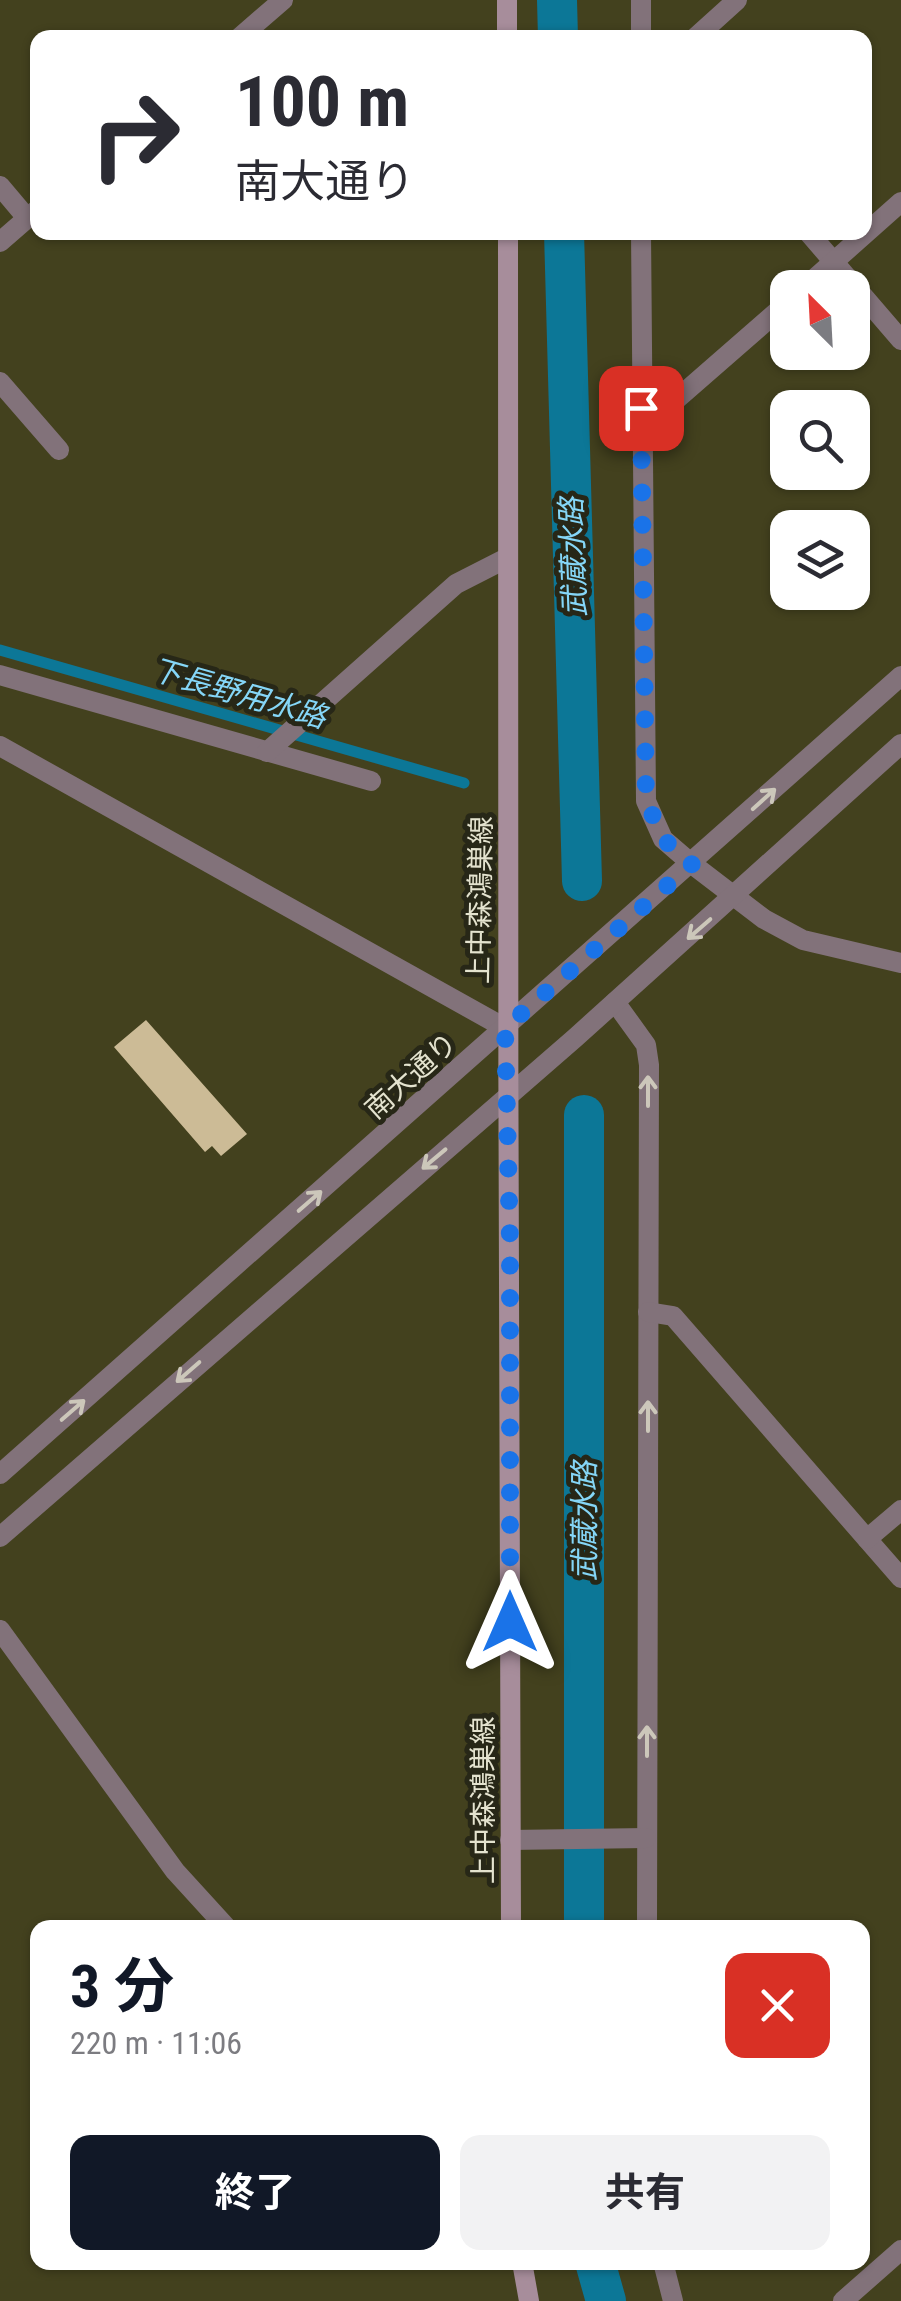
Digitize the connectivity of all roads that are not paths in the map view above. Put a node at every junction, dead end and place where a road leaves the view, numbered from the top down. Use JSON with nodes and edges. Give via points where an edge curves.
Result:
{"nodes":[{"id":1,"x":282,"y":0,"type":"edge"},
{"id":2,"x":507,"y":0,"type":"edge"},
{"id":3,"x":641,"y":0,"type":"edge"},
{"id":4,"x":737,"y":0,"type":"edge"},
{"id":5,"x":247,"y":30,"type":"edge"},
{"id":6,"x":507,"y":30,"type":"edge"},
{"id":7,"x":642,"y":30,"type":"edge"},
{"id":8,"x":704,"y":30,"type":"edge"},
{"id":9,"x":0,"y":186,"type":"edge"},
{"id":10,"x":901,"y":202,"type":"edge"},
{"id":11,"x":30,"y":211,"type":"edge"},
{"id":12,"x":30,"y":215,"type":"edge"},
{"id":13,"x":872,"y":228,"type":"edge"},
{"id":14,"x":508,"y":240,"type":"edge"},
{"id":15,"x":642,"y":240,"type":"edge"},
{"id":16,"x":815,"y":240,"type":"edge"},
{"id":17,"x":858,"y":240,"type":"edge"},
{"id":18,"x":0,"y":242,"type":"edge"},
{"id":19,"x":833,"y":262,"type":"junction"},
{"id":20,"x":824,"y":270,"type":"edge"},
{"id":21,"x":770,"y":318,"type":"edge"},
{"id":22,"x":901,"y":340,"type":"edge"},
{"id":23,"x":0,"y":382,"type":"edge"},
{"id":24,"x":641,"y":408,"type":"junction"},
{"id":25,"x":59,"y":450,"type":"dead end"},
{"id":26,"x":507,"y":558,"type":"junction"},
{"id":27,"x":0,"y":675,"type":"edge"},
{"id":28,"x":901,"y":676,"type":"edge"},
{"id":29,"x":280,"y":740,"type":"junction"},
{"id":30,"x":901,"y":744,"type":"edge"},
{"id":31,"x":2,"y":750,"type":"edge"},
{"id":32,"x":371,"y":781,"type":"dead end"},
{"id":33,"x":692,"y":864,"type":"junction"},
{"id":34,"x":736,"y":897,"type":"junction"},
{"id":35,"x":901,"y":963,"type":"edge"},
{"id":36,"x":615,"y":1002,"type":"junction"},
{"id":37,"x":505,"y":1028,"type":"junction"},
{"id":38,"x":508,"y":1095,"type":"junction"},
{"id":39,"x":648,"y":1312,"type":"junction"},
{"id":40,"x":0,"y":1474,"type":"edge"},
{"id":41,"x":901,"y":1510,"type":"edge"},
{"id":42,"x":0,"y":1537,"type":"edge"},
{"id":43,"x":867,"y":1539,"type":"junction"},
{"id":44,"x":901,"y":1578,"type":"edge"},
{"id":45,"x":0,"y":1630,"type":"edge"},
{"id":46,"x":646,"y":1838,"type":"junction"},
{"id":47,"x":510,"y":1840,"type":"junction"},
{"id":48,"x":220,"y":1920,"type":"edge"},
{"id":49,"x":511,"y":1920,"type":"edge"},
{"id":50,"x":647,"y":1920,"type":"edge"},
{"id":51,"x":901,"y":2250,"type":"edge"},
{"id":52,"x":523,"y":2270,"type":"edge"},
{"id":53,"x":664,"y":2270,"type":"edge"},
{"id":54,"x":529,"y":2301,"type":"edge"},
{"id":55,"x":673,"y":2301,"type":"edge"},
{"id":56,"x":843,"y":2301,"type":"edge"}],
"edges":[{"from":1,"to":5,"type":"street"},
{"from":2,"to":6,"type":"main road"},
{"from":3,"to":7,"type":"street"},
{"from":4,"to":8,"type":"street"},
{"from":9,"to":11,"type":"street"},
{"from":10,"to":13,"type":"street"},
{"from":12,"to":18,"type":"street"},
{"from":14,"to":26,"type":"main road","name":"上中森鴻巣線"},
{"from":15,"to":24,"type":"street"},
{"from":16,"to":19,"type":"street"},
{"from":17,"to":19,"type":"street"},
{"from":19,"to":20,"type":"street"},
{"from":19,"to":22,"type":"street"},
{"from":21,"to":24,"type":"street","via":[[670,405]]},
{"from":23,"to":25,"type":"street"},
{"from":24,"to":33,"type":"street","via":[[646,800],[663,839]]},
{"from":26,"to":29,"type":"street","via":[[456,584]]},
{"from":26,"to":37,"type":"main road","name":"上中森鴻巣線"},
{"from":27,"to":29,"type":"street"},
{"from":33,"to":28,"type":"street","name":"南大通り","one_way":true},
{"from":29,"to":32,"type":"street"},
{"from":30,"to":34,"type":"street"},
{"from":31,"to":37,"type":"street"},
{"from":33,"to":34,"type":"street"},
{"from":33,"to":37,"type":"street","name":"南大通り"},
{"from":34,"to":35,"type":"street","via":[[803,940]]},
{"from":34,"to":36,"type":"street","one_way":true},
{"from":36,"to":38,"type":"street"},
{"from":39,"to":36,"type":"street","one_way":true,"via":[[646,1045]]},
{"from":37,"to":38,"type":"main road","name":"上中森鴻巣線"},
{"from":40,"to":37,"type":"street","name":"南大通り","one_way":true},
{"from":38,"to":42,"type":"street","one_way":true},
{"from":38,"to":47,"type":"main road","name":"上中森鴻巣線"},
{"from":39,"to":43,"type":"street","via":[[673,1316]]},
{"from":46,"to":39,"type":"street","one_way":true},
{"from":41,"to":43,"type":"street"},
{"from":43,"to":44,"type":"street"},
{"from":45,"to":48,"type":"street","via":[[175,1871]]},
{"from":46,"to":47,"type":"street"},
{"from":46,"to":50,"type":"street"},
{"from":47,"to":49,"type":"main road","name":"上中森鴻巣線"},
{"from":51,"to":56,"type":"street"},
{"from":52,"to":54,"type":"main road"},
{"from":53,"to":55,"type":"street"}]}
